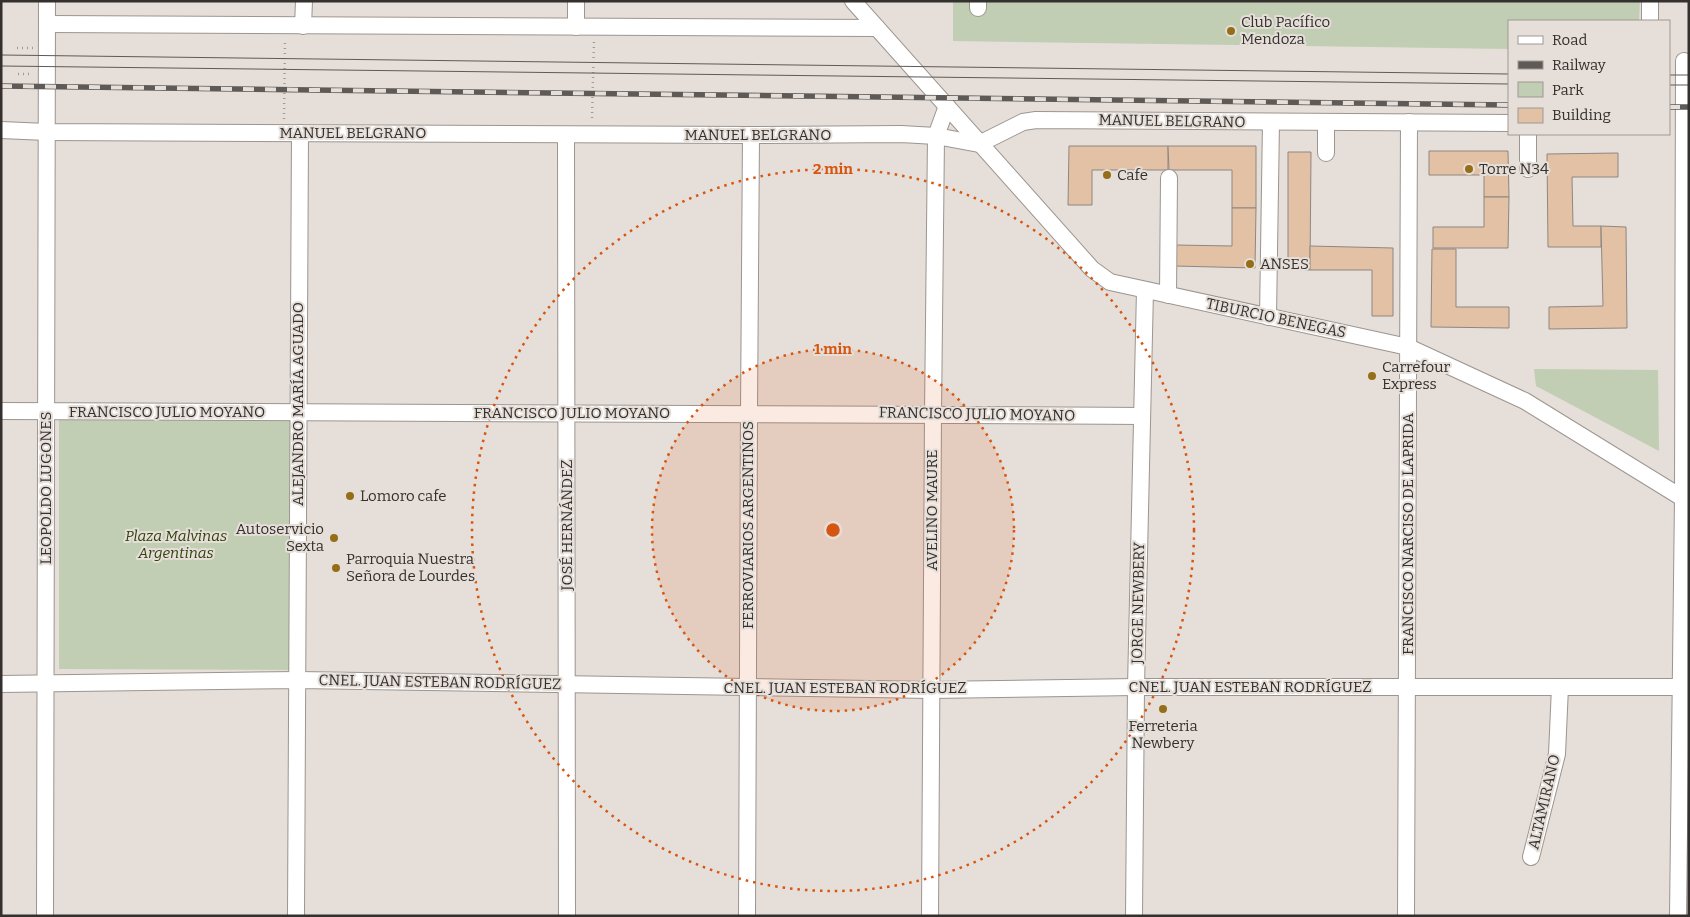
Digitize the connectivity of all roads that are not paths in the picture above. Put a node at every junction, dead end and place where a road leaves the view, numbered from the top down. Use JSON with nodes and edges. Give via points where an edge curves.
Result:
{"nodes":[{"id":1,"x":47,"y":1,"type":"edge"},
{"id":2,"x":304,"y":1,"type":"edge"},
{"id":3,"x":576,"y":1,"type":"edge"},
{"id":4,"x":853,"y":1,"type":"edge"},
{"id":5,"x":1650,"y":1,"type":"edge"},
{"id":6,"x":1650,"y":20,"type":"edge"},
{"id":7,"x":47,"y":24,"type":"junction"},
{"id":8,"x":303,"y":26,"type":"junction"},
{"id":9,"x":576,"y":27,"type":"junction"},
{"id":10,"x":877,"y":28,"type":"junction"},
{"id":11,"x":1684,"y":61,"type":"dead end"},
{"id":12,"x":947,"y":106,"type":"junction"},
{"id":13,"x":1271,"y":122,"type":"junction"},
{"id":14,"x":1326,"y":122,"type":"junction"},
{"id":15,"x":1409,"y":122,"type":"junction"},
{"id":16,"x":1508,"y":123,"type":"edge"},
{"id":17,"x":1680,"y":128,"type":"edge"},
{"id":18,"x":1,"y":130,"type":"edge"},
{"id":19,"x":47,"y":132,"type":"junction"},
{"id":20,"x":292,"y":133,"type":"junction"},
{"id":21,"x":566,"y":134,"type":"junction"},
{"id":22,"x":752,"y":135,"type":"junction"},
{"id":23,"x":1528,"y":135,"type":"edge"},
{"id":24,"x":936,"y":136,"type":"junction"},
{"id":25,"x":979,"y":144,"type":"junction"},
{"id":26,"x":1326,"y":153,"type":"dead end"},
{"id":27,"x":1528,"y":169,"type":"dead end"},
{"id":28,"x":1169,"y":178,"type":"dead end"},
{"id":29,"x":1145,"y":290,"type":"junction"},
{"id":30,"x":1168,"y":295,"type":"junction"},
{"id":31,"x":1268,"y":316,"type":"junction"},
{"id":32,"x":1408,"y":347,"type":"junction"},
{"id":33,"x":1686,"y":404,"type":"edge"},
{"id":34,"x":1,"y":411,"type":"edge"},
{"id":35,"x":46,"y":411,"type":"junction"},
{"id":36,"x":298,"y":412,"type":"junction"},
{"id":37,"x":749,"y":412,"type":"junction"},
{"id":38,"x":567,"y":413,"type":"junction"},
{"id":39,"x":933,"y":414,"type":"junction"},
{"id":40,"x":1142,"y":416,"type":"junction"},
{"id":41,"x":1686,"y":500,"type":"edge"},
{"id":42,"x":298,"y":680,"type":"junction"},
{"id":43,"x":46,"y":683,"type":"junction"},
{"id":44,"x":1,"y":684,"type":"edge"},
{"id":45,"x":567,"y":684,"type":"junction"},
{"id":46,"x":1136,"y":687,"type":"junction"},
{"id":47,"x":1408,"y":687,"type":"junction"},
{"id":48,"x":1560,"y":687,"type":"junction"},
{"id":49,"x":1685,"y":687,"type":"edge"},
{"id":50,"x":747,"y":688,"type":"junction"},
{"id":51,"x":932,"y":690,"type":"junction"},
{"id":52,"x":1531,"y":857,"type":"dead end"},
{"id":53,"x":45,"y":916,"type":"edge"},
{"id":54,"x":296,"y":916,"type":"edge"},
{"id":55,"x":567,"y":916,"type":"edge"},
{"id":56,"x":747,"y":916,"type":"edge"},
{"id":57,"x":930,"y":916,"type":"edge"},
{"id":58,"x":1134,"y":916,"type":"edge"},
{"id":59,"x":1406,"y":916,"type":"edge"},
{"id":60,"x":1678,"y":916,"type":"edge"}],
"edges":[{"from":1,"to":7,"type":"street","name":"LEOPOLDO LUGONES"},
{"from":2,"to":8,"type":"street"},
{"from":3,"to":9,"type":"street"},
{"from":4,"to":10,"type":"street","name":"TIBURCIO BENEGAS"},
{"from":5,"to":6,"type":"street"},
{"from":7,"to":8,"type":"street"},
{"from":7,"to":19,"type":"street","name":"LEOPOLDO LUGONES"},
{"from":8,"to":9,"type":"street"},
{"from":9,"to":10,"type":"street"},
{"from":10,"to":12,"type":"street","name":"TIBURCIO BENEGAS"},
{"from":11,"to":17,"type":"street"},
{"from":12,"to":24,"type":"street","name":"AVELINO MAURE"},
{"from":12,"to":25,"type":"street","name":"TIBURCIO BENEGAS"},
{"from":13,"to":14,"type":"street","name":"MANUEL BELGRANO"},
{"from":13,"to":25,"type":"street","name":"MANUEL BELGRANO","via":[[1036,120],[1023,122]]},
{"from":13,"to":31,"type":"street"},
{"from":14,"to":15,"type":"street","name":"MANUEL BELGRANO"},
{"from":14,"to":26,"type":"street"},
{"from":15,"to":16,"type":"street","name":"MANUEL BELGRANO"},
{"from":15,"to":32,"type":"street","name":"FRANCISCO NARCISO DE LAPRIDA"},
{"from":17,"to":33,"type":"street"},
{"from":18,"to":19,"type":"street","name":"MANUEL BELGRANO"},
{"from":19,"to":20,"type":"street","name":"MANUEL BELGRANO"},
{"from":19,"to":35,"type":"street","name":"LEOPOLDO LUGONES"},
{"from":20,"to":21,"type":"street","name":"MANUEL BELGRANO"},
{"from":20,"to":36,"type":"street","name":"ALEJANDRO MARÍA AGUADO"},
{"from":21,"to":22,"type":"street","name":"MANUEL BELGRANO"},
{"from":21,"to":38,"type":"street","name":"JOSÉ HERNÁNDEZ"},
{"from":22,"to":24,"type":"street","name":"MANUEL BELGRANO"},
{"from":22,"to":37,"type":"street","name":"FERROVIARIOS ARGENTINOS"},
{"from":23,"to":27,"type":"street"},
{"from":24,"to":25,"type":"street","name":"MANUEL BELGRANO"},
{"from":24,"to":39,"type":"street","name":"AVELINO MAURE"},
{"from":25,"to":29,"type":"street","name":"TIBURCIO BENEGAS","via":[[1092,269],[1110,282]]},
{"from":28,"to":30,"type":"street"},
{"from":29,"to":30,"type":"street","name":"TIBURCIO BENEGAS"},
{"from":29,"to":40,"type":"street","name":"JORGE NEWBERY"},
{"from":30,"to":31,"type":"street","name":"TIBURCIO BENEGAS"},
{"from":31,"to":32,"type":"street","name":"TIBURCIO BENEGAS"},
{"from":32,"to":41,"type":"street","name":"TIBURCIO BENEGAS","via":[[1525,401]]},
{"from":32,"to":47,"type":"street","name":"FRANCISCO NARCISO DE LAPRIDA"},
{"from":33,"to":41,"type":"street"},
{"from":34,"to":35,"type":"street","name":"FRANCISCO JULIO MOYANO"},
{"from":35,"to":36,"type":"street","name":"FRANCISCO JULIO MOYANO"},
{"from":35,"to":43,"type":"street","name":"LEOPOLDO LUGONES"},
{"from":36,"to":38,"type":"street","name":"FRANCISCO JULIO MOYANO"},
{"from":36,"to":42,"type":"street","name":"ALEJANDRO MARÍA AGUADO"},
{"from":37,"to":38,"type":"street","name":"FRANCISCO JULIO MOYANO"},
{"from":37,"to":39,"type":"street","name":"FRANCISCO JULIO MOYANO"},
{"from":37,"to":50,"type":"street","name":"FERROVIARIOS ARGENTINOS"},
{"from":38,"to":45,"type":"street","name":"JOSÉ HERNÁNDEZ"},
{"from":39,"to":40,"type":"street","name":"FRANCISCO JULIO MOYANO"},
{"from":39,"to":51,"type":"street","name":"AVELINO MAURE"},
{"from":40,"to":46,"type":"street","name":"JORGE NEWBERY"},
{"from":41,"to":49,"type":"street"},
{"from":42,"to":43,"type":"street","name":"CNEL. JUAN ESTEBAN RODRÍGUEZ"},
{"from":42,"to":45,"type":"street","name":"CNEL. JUAN ESTEBAN RODRÍGUEZ"},
{"from":42,"to":54,"type":"street","name":"ALEJANDRO MARÍA AGUADO"},
{"from":43,"to":44,"type":"street","name":"CNEL. JUAN ESTEBAN RODRÍGUEZ"},
{"from":43,"to":53,"type":"street","name":"LEOPOLDO LUGONES"},
{"from":45,"to":50,"type":"street","name":"CNEL. JUAN ESTEBAN RODRÍGUEZ"},
{"from":45,"to":55,"type":"street","name":"JOSÉ HERNÁNDEZ"},
{"from":46,"to":47,"type":"street","name":"CNEL. JUAN ESTEBAN RODRÍGUEZ"},
{"from":46,"to":51,"type":"street","name":"CNEL. JUAN ESTEBAN RODRÍGUEZ"},
{"from":46,"to":58,"type":"street","name":"JORGE NEWBERY"},
{"from":47,"to":48,"type":"street","name":"CNEL. JUAN ESTEBAN RODRÍGUEZ"},
{"from":47,"to":59,"type":"street","name":"FRANCISCO NARCISO DE LAPRIDA"},
{"from":48,"to":49,"type":"street","name":"CNEL. JUAN ESTEBAN RODRÍGUEZ"},
{"from":48,"to":52,"type":"street","name":"ALTAMIRANO","via":[[1557,754]]},
{"from":49,"to":60,"type":"street"},
{"from":50,"to":51,"type":"street","name":"CNEL. JUAN ESTEBAN RODRÍGUEZ"},
{"from":50,"to":56,"type":"street","name":"FERROVIARIOS ARGENTINOS"},
{"from":51,"to":57,"type":"street","name":"AVELINO MAURE"}]}
